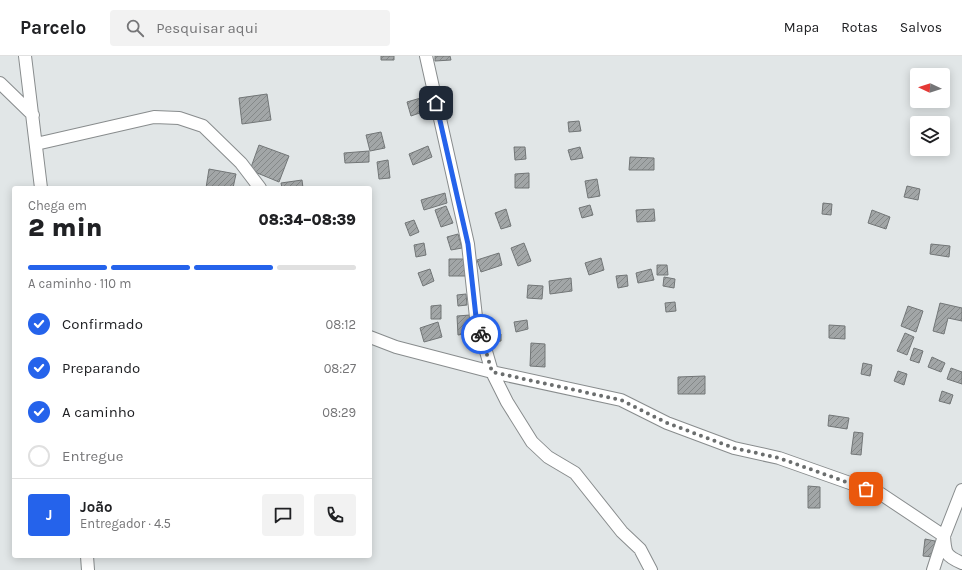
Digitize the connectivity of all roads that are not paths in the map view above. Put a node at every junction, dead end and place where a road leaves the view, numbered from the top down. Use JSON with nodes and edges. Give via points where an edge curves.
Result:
{"nodes":[{"id":1,"x":25,"y":56,"type":"edge"},
{"id":2,"x":426,"y":56,"type":"edge"},
{"id":3,"x":0,"y":83,"type":"edge"},
{"id":4,"x":33,"y":115,"type":"junction"},
{"id":5,"x":36,"y":144,"type":"junction"},
{"id":6,"x":41,"y":186,"type":"edge"},
{"id":7,"x":258,"y":186,"type":"edge"},
{"id":8,"x":372,"y":338,"type":"edge"},
{"id":9,"x":492,"y":372,"type":"junction"},
{"id":10,"x":962,"y":490,"type":"edge"},
{"id":11,"x":944,"y":536,"type":"junction"},
{"id":12,"x":86,"y":558,"type":"edge"},
{"id":13,"x":962,"y":563,"type":"edge"},
{"id":14,"x":88,"y":570,"type":"edge"},
{"id":15,"x":651,"y":570,"type":"edge"},
{"id":16,"x":933,"y":570,"type":"edge"}],
"edges":[{"from":1,"to":4,"type":"street"},
{"from":2,"to":9,"type":"street","via":[[468,244],[476,317]]},
{"from":3,"to":4,"type":"street"},
{"from":4,"to":5,"type":"street"},
{"from":5,"to":6,"type":"street"},
{"from":5,"to":7,"type":"street","via":[[154,117],[179,118],[202,126],[241,163]]},
{"from":8,"to":9,"type":"street","via":[[396,347]]},
{"from":9,"to":11,"type":"street","via":[[621,400],[667,423],[734,448],[779,458],[881,494]]},
{"from":9,"to":15,"type":"street","via":[[532,442],[548,457],[575,473],[622,532],[640,549]]},
{"from":10,"to":11,"type":"street"},
{"from":11,"to":13,"type":"street","via":[[945,550],[949,557]]},
{"from":11,"to":16,"type":"street"},
{"from":12,"to":14,"type":"street"}]}
